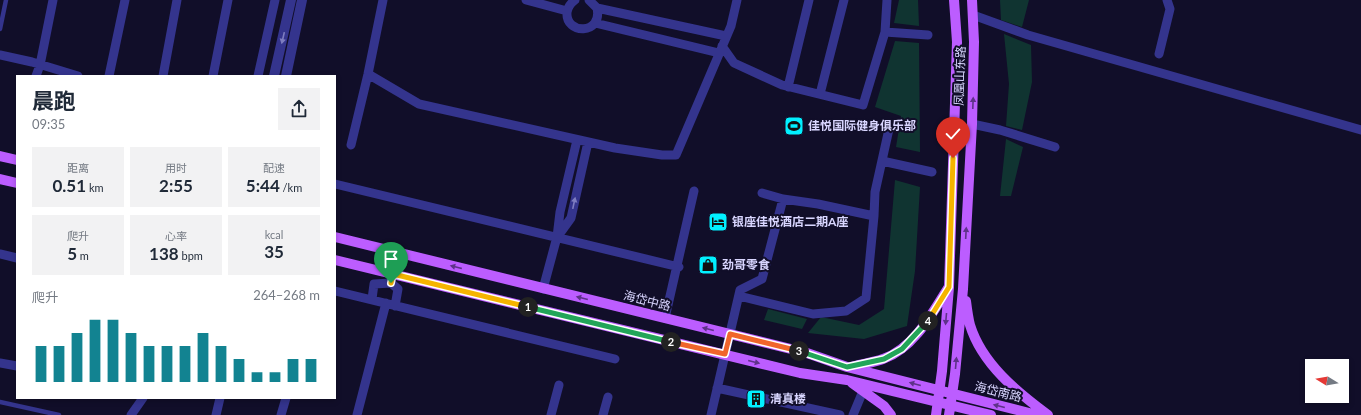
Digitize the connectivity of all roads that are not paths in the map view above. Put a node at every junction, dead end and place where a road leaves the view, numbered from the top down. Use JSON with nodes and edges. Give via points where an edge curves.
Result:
{"nodes":[{"id":1,"x":6,"y":0,"type":"edge"},
{"id":2,"x":53,"y":0,"type":"edge"},
{"id":3,"x":125,"y":0,"type":"edge"},
{"id":4,"x":177,"y":0,"type":"edge"},
{"id":5,"x":228,"y":0,"type":"edge"},
{"id":6,"x":275,"y":0,"type":"edge"},
{"id":7,"x":291,"y":0,"type":"edge"},
{"id":8,"x":302,"y":0,"type":"edge"},
{"id":9,"x":383,"y":0,"type":"edge"},
{"id":10,"x":526,"y":0,"type":"edge"},
{"id":11,"x":575,"y":0,"type":"edge"},
{"id":12,"x":590,"y":0,"type":"edge"},
{"id":13,"x":737,"y":0,"type":"edge"},
{"id":14,"x":809,"y":0,"type":"edge"},
{"id":15,"x":844,"y":0,"type":"edge"},
{"id":16,"x":888,"y":0,"type":"edge"},
{"id":17,"x":954,"y":0,"type":"edge"},
{"id":18,"x":972,"y":0,"type":"edge"},
{"id":19,"x":1168,"y":0,"type":"edge"},
{"id":20,"x":597,"y":8,"type":"junction"},
{"id":21,"x":567,"y":11,"type":"junction"},
{"id":22,"x":973,"y":15,"type":"junction"},
{"id":23,"x":595,"y":23,"type":"junction"},
{"id":24,"x":0,"y":29,"type":"edge"},
{"id":25,"x":885,"y":32,"type":"junction"},
{"id":26,"x":928,"y":35,"type":"dead end"},
{"id":27,"x":726,"y":36,"type":"junction"},
{"id":28,"x":720,"y":50,"type":"junction"},
{"id":29,"x":0,"y":54,"type":"edge"},
{"id":30,"x":1159,"y":54,"type":"dead end"},
{"id":31,"x":40,"y":65,"type":"junction"},
{"id":32,"x":368,"y":74,"type":"junction"},
{"id":33,"x":36,"y":75,"type":"edge"},
{"id":34,"x":42,"y":75,"type":"edge"},
{"id":35,"x":75,"y":75,"type":"edge"},
{"id":36,"x":109,"y":75,"type":"edge"},
{"id":37,"x":163,"y":75,"type":"edge"},
{"id":38,"x":213,"y":75,"type":"edge"},
{"id":39,"x":258,"y":75,"type":"edge"},
{"id":40,"x":274,"y":75,"type":"edge"},
{"id":41,"x":286,"y":75,"type":"edge"},
{"id":42,"x":788,"y":87,"type":"junction"},
{"id":43,"x":820,"y":94,"type":"junction"},
{"id":44,"x":972,"y":124,"type":"junction"},
{"id":45,"x":889,"y":128,"type":"dead end"},
{"id":46,"x":1361,"y":130,"type":"edge"},
{"id":47,"x":577,"y":140,"type":"junction"},
{"id":48,"x":588,"y":142,"type":"junction"},
{"id":49,"x":352,"y":145,"type":"dead end"},
{"id":50,"x":1054,"y":147,"type":"dead end"},
{"id":51,"x":0,"y":156,"type":"edge"},
{"id":52,"x":16,"y":160,"type":"edge"},
{"id":53,"x":882,"y":161,"type":"junction"},
{"id":54,"x":932,"y":172,"type":"dead end"},
{"id":55,"x":0,"y":179,"type":"edge"},
{"id":56,"x":16,"y":183,"type":"edge"},
{"id":57,"x":336,"y":184,"type":"edge"},
{"id":58,"x":694,"y":191,"type":"dead end"},
{"id":59,"x":762,"y":194,"type":"dead end"},
{"id":60,"x":783,"y":199,"type":"junction"},
{"id":61,"x":874,"y":216,"type":"junction"},
{"id":62,"x":336,"y":236,"type":"edge"},
{"id":63,"x":557,"y":237,"type":"junction"},
{"id":64,"x":0,"y":254,"type":"edge"},
{"id":65,"x":16,"y":258,"type":"edge"},
{"id":66,"x":336,"y":260,"type":"edge"},
{"id":67,"x":679,"y":267,"type":"dead end"},
{"id":68,"x":392,"y":279,"type":"junction"},
{"id":69,"x":949,"y":287,"type":"junction"},
{"id":70,"x":543,"y":288,"type":"junction"},
{"id":71,"x":963,"y":289,"type":"junction"},
{"id":72,"x":336,"y":291,"type":"edge"},
{"id":73,"x":739,"y":296,"type":"junction"},
{"id":74,"x":372,"y":299,"type":"junction"},
{"id":75,"x":390,"y":304,"type":"junction"},
{"id":76,"x":665,"y":318,"type":"junction"},
{"id":77,"x":730,"y":334,"type":"junction"},
{"id":78,"x":725,"y":354,"type":"junction"},
{"id":79,"x":615,"y":359,"type":"dead end"},
{"id":80,"x":0,"y":362,"type":"edge"},
{"id":81,"x":16,"y":366,"type":"edge"},
{"id":82,"x":847,"y":367,"type":"junction"},
{"id":83,"x":847,"y":380,"type":"junction"},
{"id":84,"x":559,"y":385,"type":"dead end"},
{"id":85,"x":717,"y":388,"type":"junction"},
{"id":86,"x":940,"y":390,"type":"junction"},
{"id":87,"x":864,"y":391,"type":"junction"},
{"id":88,"x":953,"y":394,"type":"junction"},
{"id":89,"x":608,"y":397,"type":"dead end"},
{"id":90,"x":142,"y":399,"type":"edge"},
{"id":91,"x":220,"y":399,"type":"edge"},
{"id":92,"x":286,"y":399,"type":"edge"},
{"id":93,"x":938,"y":401,"type":"junction"},
{"id":94,"x":0,"y":402,"type":"edge"},
{"id":95,"x":951,"y":405,"type":"junction"},
{"id":96,"x":59,"y":415,"type":"edge"},
{"id":97,"x":131,"y":415,"type":"edge"},
{"id":98,"x":216,"y":415,"type":"edge"},
{"id":99,"x":281,"y":415,"type":"edge"},
{"id":100,"x":357,"y":415,"type":"edge"},
{"id":101,"x":551,"y":415,"type":"edge"},
{"id":102,"x":603,"y":415,"type":"edge"},
{"id":103,"x":711,"y":415,"type":"edge"},
{"id":104,"x":840,"y":415,"type":"edge"},
{"id":105,"x":853,"y":415,"type":"edge"},
{"id":106,"x":891,"y":415,"type":"edge"},
{"id":107,"x":936,"y":415,"type":"edge"},
{"id":108,"x":949,"y":415,"type":"edge"},
{"id":109,"x":991,"y":415,"type":"edge"},
{"id":110,"x":1037,"y":415,"type":"edge"},
{"id":111,"x":1048,"y":415,"type":"edge"}],
"edges":[{"from":1,"to":24,"type":"lane"},
{"from":2,"to":31,"type":"street"},
{"from":3,"to":36,"type":"street"},
{"from":4,"to":37,"type":"street"},
{"from":5,"to":38,"type":"street"},
{"from":6,"to":39,"type":"street"},
{"from":7,"to":40,"type":"street","one_way":true},
{"from":8,"to":41,"type":"street"},
{"from":9,"to":32,"type":"street"},
{"from":10,"to":21,"type":"street"},
{"from":11,"to":21,"type":"street"},
{"from":12,"to":20,"type":"street"},
{"from":13,"to":27,"type":"street"},
{"from":14,"to":42,"type":"street"},
{"from":15,"to":43,"type":"street"},
{"from":16,"to":25,"type":"street"},
{"from":17,"to":69,"type":"main road","name":"凤凰山东路","via":[[957,42]]},
{"from":18,"to":22,"type":"main road","name":"凤凰山东路"},
{"from":19,"to":30,"type":"street","via":[[1170,8]]},
{"from":20,"to":23,"type":"street"},
{"from":20,"to":27,"type":"street"},
{"from":21,"to":23,"type":"street","via":[[569,21],[576,28],[587,29]]},
{"from":44,"to":22,"type":"main road","name":"凤凰山东路","one_way":true},
{"from":22,"to":46,"type":"street","via":[[1028,35]]},
{"from":23,"to":28,"type":"street"},
{"from":25,"to":26,"type":"street"},
{"from":25,"to":43,"type":"street","via":[[863,105]]},
{"from":27,"to":28,"type":"street"},
{"from":28,"to":42,"type":"street","via":[[734,63]]},
{"from":28,"to":48,"type":"street","via":[[676,155],[631,151]]},
{"from":29,"to":31,"type":"street"},
{"from":31,"to":33,"type":"street"},
{"from":31,"to":34,"type":"street"},
{"from":31,"to":35,"type":"street"},
{"from":32,"to":47,"type":"street","via":[[419,104]]},
{"from":32,"to":49,"type":"street"},
{"from":42,"to":43,"type":"street"},
{"from":44,"to":50,"type":"street"},
{"from":71,"to":44,"type":"main road","name":"凤凰山东路","one_way":true},
{"from":45,"to":53,"type":"street"},
{"from":47,"to":48,"type":"street"},
{"from":47,"to":63,"type":"street","via":[[560,212]]},
{"from":63,"to":48,"type":"street","one_way":true,"via":[[571,218]]},
{"from":51,"to":52,"type":"main road"},
{"from":53,"to":54,"type":"street"},
{"from":53,"to":61,"type":"street","via":[[875,192]]},
{"from":55,"to":56,"type":"main road"},
{"from":57,"to":63,"type":"street"},
{"from":58,"to":76,"type":"street"},
{"from":59,"to":60,"type":"street"},
{"from":60,"to":61,"type":"street"},
{"from":60,"to":73,"type":"street","via":[[762,279],[740,290]]},
{"from":61,"to":73,"type":"street","via":[[866,298],[846,311],[813,314]]},
{"from":70,"to":62,"type":"main road","name":"海岱中路","one_way":true},
{"from":63,"to":67,"type":"street"},
{"from":63,"to":70,"type":"street"},
{"from":64,"to":65,"type":"street"},
{"from":66,"to":68,"type":"main road"},
{"from":68,"to":74,"type":"street","via":[[374,284]]},
{"from":68,"to":75,"type":"street","via":[[398,289]]},
{"from":68,"to":78,"type":"main road"},
{"from":69,"to":82,"type":"main road","via":[[925,325],[902,349],[884,359]]},
{"from":69,"to":86,"type":"main road","name":"凤凰山东路","one_way":true},
{"from":76,"to":70,"type":"main road","name":"海岱中路","one_way":true},
{"from":88,"to":71,"type":"main road","name":"凤凰山东路","one_way":true},
{"from":71,"to":111,"type":"main road","via":[[970,326],[980,348],[1011,386]]},
{"from":72,"to":74,"type":"street"},
{"from":73,"to":77,"type":"street"},
{"from":74,"to":75,"type":"street"},
{"from":75,"to":79,"type":"street"},
{"from":75,"to":100,"type":"street"},
{"from":77,"to":76,"type":"main road","name":"海岱中路","one_way":true},
{"from":77,"to":78,"type":"street"},
{"from":77,"to":82,"type":"main road","name":"海岱中路","via":[[807,353]]},
{"from":78,"to":83,"type":"main road","one_way":true,"via":[[800,374]]},
{"from":78,"to":85,"type":"street"},
{"from":80,"to":81,"type":"street"},
{"from":86,"to":82,"type":"main road","name":"海岱中路","one_way":true},
{"from":83,"to":87,"type":"main road"},
{"from":83,"to":93,"type":"main road"},
{"from":84,"to":101,"type":"street"},
{"from":85,"to":103,"type":"street"},
{"from":85,"to":104,"type":"street"},
{"from":86,"to":88,"type":"main road","name":"海岱中路"},
{"from":86,"to":93,"type":"main road","name":"凤凰山东路"},
{"from":87,"to":105,"type":"street"},
{"from":87,"to":106,"type":"main road","via":[[884,406]]},
{"from":88,"to":95,"type":"main road","name":"凤凰山东路"},
{"from":110,"to":88,"type":"main road","name":"海岱南路","one_way":true},
{"from":89,"to":102,"type":"street"},
{"from":90,"to":97,"type":"street"},
{"from":91,"to":98,"type":"street"},
{"from":92,"to":99,"type":"street"},
{"from":93,"to":95,"type":"main road"},
{"from":93,"to":107,"type":"main road","name":"凤凰山东路"},
{"from":94,"to":96,"type":"lane"},
{"from":95,"to":108,"type":"main road","name":"凤凰山东路"},
{"from":95,"to":109,"type":"main road","name":"海岱南路"}]}
